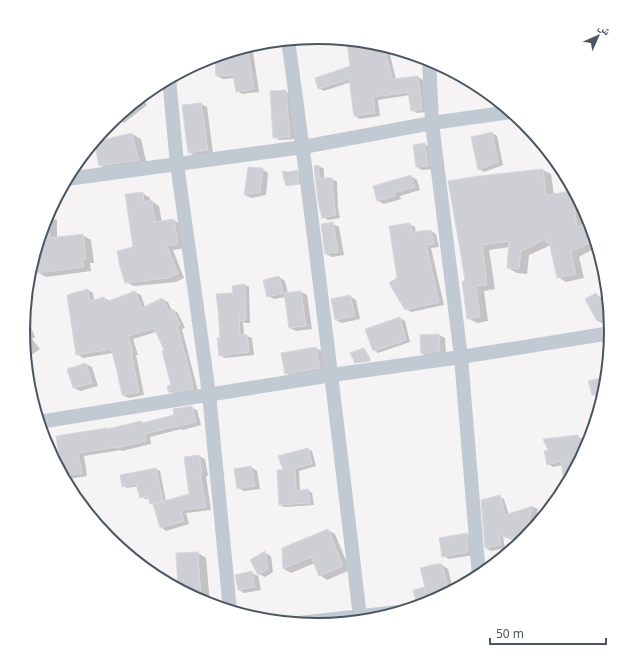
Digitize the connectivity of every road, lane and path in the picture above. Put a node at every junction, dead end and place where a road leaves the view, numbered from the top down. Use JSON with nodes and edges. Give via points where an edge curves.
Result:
{"nodes":[{"id":1,"x":289,"y":46,"type":"edge"},
{"id":2,"x":429,"y":67,"type":"edge"},
{"id":3,"x":171,"y":84,"type":"edge"},
{"id":4,"x":504,"y":113,"type":"edge"},
{"id":5,"x":432,"y":123,"type":"junction"},
{"id":6,"x":303,"y":147,"type":"junction"},
{"id":7,"x":177,"y":164,"type":"junction"},
{"id":8,"x":74,"y":178,"type":"edge"},
{"id":9,"x":604,"y":334,"type":"edge"},
{"id":10,"x":461,"y":356,"type":"junction"},
{"id":11,"x":332,"y":375,"type":"junction"},
{"id":12,"x":209,"y":394,"type":"junction"},
{"id":13,"x":44,"y":421,"type":"edge"},
{"id":14,"x":478,"y":568,"type":"edge"},
{"id":15,"x":229,"y":604,"type":"edge"},
{"id":16,"x":360,"y":615,"type":"edge"}],
"edges":[{"from":1,"to":6,"type":"street"},
{"from":2,"to":5,"type":"street"},
{"from":3,"to":7,"type":"street"},
{"from":4,"to":5,"type":"street"},
{"from":5,"to":6,"type":"street"},
{"from":5,"to":10,"type":"street"},
{"from":6,"to":7,"type":"street"},
{"from":6,"to":11,"type":"street"},
{"from":7,"to":8,"type":"street"},
{"from":7,"to":12,"type":"street"},
{"from":9,"to":10,"type":"street"},
{"from":10,"to":11,"type":"street"},
{"from":10,"to":14,"type":"street"},
{"from":11,"to":12,"type":"street"},
{"from":11,"to":16,"type":"street"},
{"from":12,"to":13,"type":"street"},
{"from":12,"to":15,"type":"street"}]}
